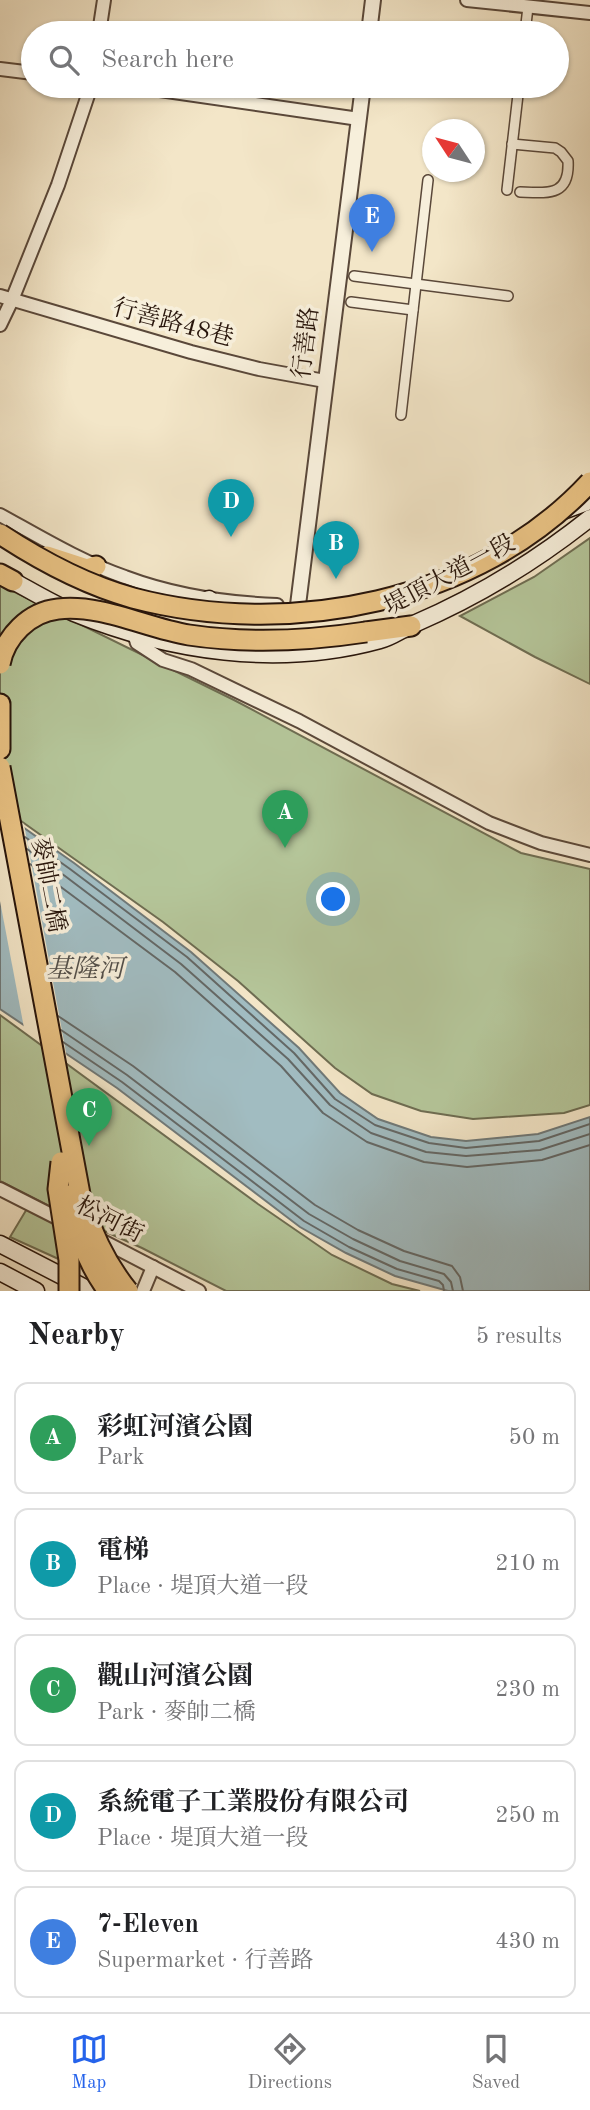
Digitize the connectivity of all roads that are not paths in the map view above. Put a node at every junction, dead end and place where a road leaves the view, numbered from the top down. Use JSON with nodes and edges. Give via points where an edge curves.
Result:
{"nodes":[{"id":1,"x":104,"y":0,"type":"edge"},
{"id":2,"x":373,"y":0,"type":"edge"},
{"id":3,"x":476,"y":0,"type":"edge"},
{"id":4,"x":528,"y":6,"type":"junction"},
{"id":5,"x":584,"y":8,"type":"edge"},
{"id":6,"x":101,"y":21,"type":"edge"},
{"id":7,"x":370,"y":21,"type":"edge"},
{"id":8,"x":526,"y":21,"type":"edge"},
{"id":9,"x":0,"y":69,"type":"edge"},
{"id":10,"x":21,"y":72,"type":"edge"},
{"id":11,"x":86,"y":98,"type":"edge"},
{"id":12,"x":215,"y":98,"type":"edge"},
{"id":13,"x":362,"y":98,"type":"edge"},
{"id":14,"x":518,"y":98,"type":"edge"},
{"id":15,"x":359,"y":119,"type":"junction"},
{"id":16,"x":512,"y":144,"type":"junction"},
{"id":17,"x":428,"y":182,"type":"edge"},
{"id":18,"x":507,"y":190,"type":"dead end"},
{"id":19,"x":520,"y":192,"type":"dead end"},
{"id":20,"x":354,"y":276,"type":"dead end"},
{"id":21,"x":416,"y":283,"type":"junction"},
{"id":22,"x":508,"y":296,"type":"dead end"},
{"id":23,"x":6,"y":298,"type":"edge"},
{"id":24,"x":351,"y":302,"type":"dead end"},
{"id":25,"x":413,"y":310,"type":"junction"},
{"id":26,"x":0,"y":325,"type":"edge"},
{"id":27,"x":325,"y":381,"type":"junction"},
{"id":28,"x":401,"y":415,"type":"dead end"},
{"id":29,"x":590,"y":480,"type":"edge"},
{"id":30,"x":590,"y":501,"type":"edge"},
{"id":31,"x":0,"y":515,"type":"edge"},
{"id":32,"x":590,"y":518,"type":"edge"},
{"id":33,"x":590,"y":529,"type":"edge"},
{"id":34,"x":527,"y":531,"type":"junction"},
{"id":35,"x":0,"y":533,"type":"edge"},
{"id":36,"x":564,"y":538,"type":"junction"},
{"id":37,"x":0,"y":545,"type":"edge"},
{"id":38,"x":32,"y":551,"type":"junction"},
{"id":39,"x":96,"y":566,"type":"junction"},
{"id":40,"x":6,"y":578,"type":"edge"},
{"id":41,"x":422,"y":583,"type":"junction"},
{"id":42,"x":131,"y":594,"type":"junction"},
{"id":43,"x":209,"y":599,"type":"junction"},
{"id":44,"x":298,"y":605,"type":"junction"},
{"id":45,"x":411,"y":625,"type":"junction"},
{"id":46,"x":134,"y":634,"type":"junction"},
{"id":47,"x":0,"y":664,"type":"edge"},
{"id":48,"x":0,"y":704,"type":"edge"},
{"id":49,"x":0,"y":749,"type":"edge"},
{"id":50,"x":0,"y":767,"type":"edge"},
{"id":51,"x":0,"y":832,"type":"edge"},
{"id":52,"x":590,"y":855,"type":"edge"},
{"id":53,"x":61,"y":1162,"type":"junction"},
{"id":54,"x":0,"y":1189,"type":"edge"},
{"id":55,"x":0,"y":1244,"type":"edge"},
{"id":56,"x":153,"y":1267,"type":"junction"},
{"id":57,"x":0,"y":1272,"type":"edge"},
{"id":58,"x":36,"y":1291,"type":"edge"},
{"id":59,"x":69,"y":1291,"type":"edge"},
{"id":60,"x":90,"y":1291,"type":"edge"},
{"id":61,"x":108,"y":1291,"type":"edge"},
{"id":62,"x":128,"y":1291,"type":"edge"},
{"id":63,"x":143,"y":1291,"type":"edge"},
{"id":64,"x":199,"y":1291,"type":"edge"}],
"edges":[{"from":1,"to":6,"type":"street"},
{"from":2,"to":7,"type":"street"},
{"from":3,"to":4,"type":"street"},
{"from":4,"to":5,"type":"street"},
{"from":4,"to":8,"type":"street"},
{"from":9,"to":10,"type":"street"},
{"from":11,"to":23,"type":"street","via":[[58,185]]},
{"from":12,"to":15,"type":"street"},
{"from":13,"to":15,"type":"street","name":"行善路"},
{"from":14,"to":16,"type":"street"},
{"from":15,"to":27,"type":"street","name":"行善路"},
{"from":16,"to":18,"type":"street"},
{"from":16,"to":19,"type":"street","via":[[555,148],[568,160],[562,186],[551,193]]},
{"from":17,"to":21,"type":"street"},
{"from":20,"to":21,"type":"street"},
{"from":21,"to":22,"type":"street"},
{"from":21,"to":25,"type":"street"},
{"from":23,"to":26,"type":"street"},
{"from":23,"to":27,"type":"street","name":"行善路48巷","via":[[191,352]]},
{"from":24,"to":25,"type":"street"},
{"from":25,"to":28,"type":"street"},
{"from":27,"to":44,"type":"street","name":"行善路"},
{"from":29,"to":34,"type":"main road","via":[[550,505]]},
{"from":29,"to":35,"type":"highway","bridge":true,"via":[[548,520],[510,546],[426,588],[378,601],[274,615],[181,608],[133,597],[72,575]]},
{"from":30,"to":34,"type":"main road","name":"堤頂大道一段"},
{"from":30,"to":37,"type":"highway","via":[[523,552],[434,595],[382,610],[280,624],[184,618],[135,607],[68,583]]},
{"from":31,"to":39,"type":"street","name":"堤頂大道一段"},
{"from":32,"to":36,"type":"main road","name":"堤頂大道一段"},
{"from":33,"to":36,"type":"main road"},
{"from":34,"to":41,"type":"main road","name":"堤頂大道一段"},
{"from":35,"to":38,"type":"highway","name":"堤頂大道一段"},
{"from":36,"to":45,"type":"main road","name":"堤頂大道一段","via":[[486,589]]},
{"from":38,"to":39,"type":"highway","via":[[87,569]]},
{"from":38,"to":42,"type":"main road","name":"堤頂大道一段","via":[[72,573]]},
{"from":39,"to":43,"type":"street","name":"堤頂大道一段"},
{"from":40,"to":46,"type":"main road","name":"堤頂大道一段","via":[[72,612]]},
{"from":41,"to":42,"type":"main road","name":"堤頂大道一段","via":[[401,593],[348,605],[269,613],[215,612]]},
{"from":41,"to":44,"type":"street","name":"堤頂大道一段"},
{"from":42,"to":43,"type":"main road","via":[[198,603]]},
{"from":42,"to":46,"type":"main road"},
{"from":43,"to":44,"type":"street","name":"堤頂大道一段"},
{"from":45,"to":46,"type":"main road","name":"堤頂大道一段","via":[[383,639],[300,653],[218,651]]},
{"from":45,"to":47,"type":"highway","bridge":true,"via":[[320,639],[230,639],[187,634],[78,608],[55,609],[33,617],[15,632]]},
{"from":46,"to":52,"type":"street","via":[[191,669],[489,823]]},
{"from":48,"to":49,"type":"highway"},
{"from":50,"to":62,"type":"highway","name":"麥帥二橋","bridge":true,"via":[[80,1194],[100,1250]]},
{"from":51,"to":53,"type":"highway","name":"麥帥二橋"},
{"from":53,"to":59,"type":"highway","bridge":true,"via":[[58,1189]]},
{"from":53,"to":61,"type":"highway","name":"麥帥二橋","bridge":true,"via":[[74,1221]]},
{"from":54,"to":56,"type":"street","name":"松河街"},
{"from":55,"to":60,"type":"main road"},
{"from":56,"to":63,"type":"street"},
{"from":56,"to":64,"type":"street","name":"松河街"},
{"from":57,"to":58,"type":"main road"}]}
